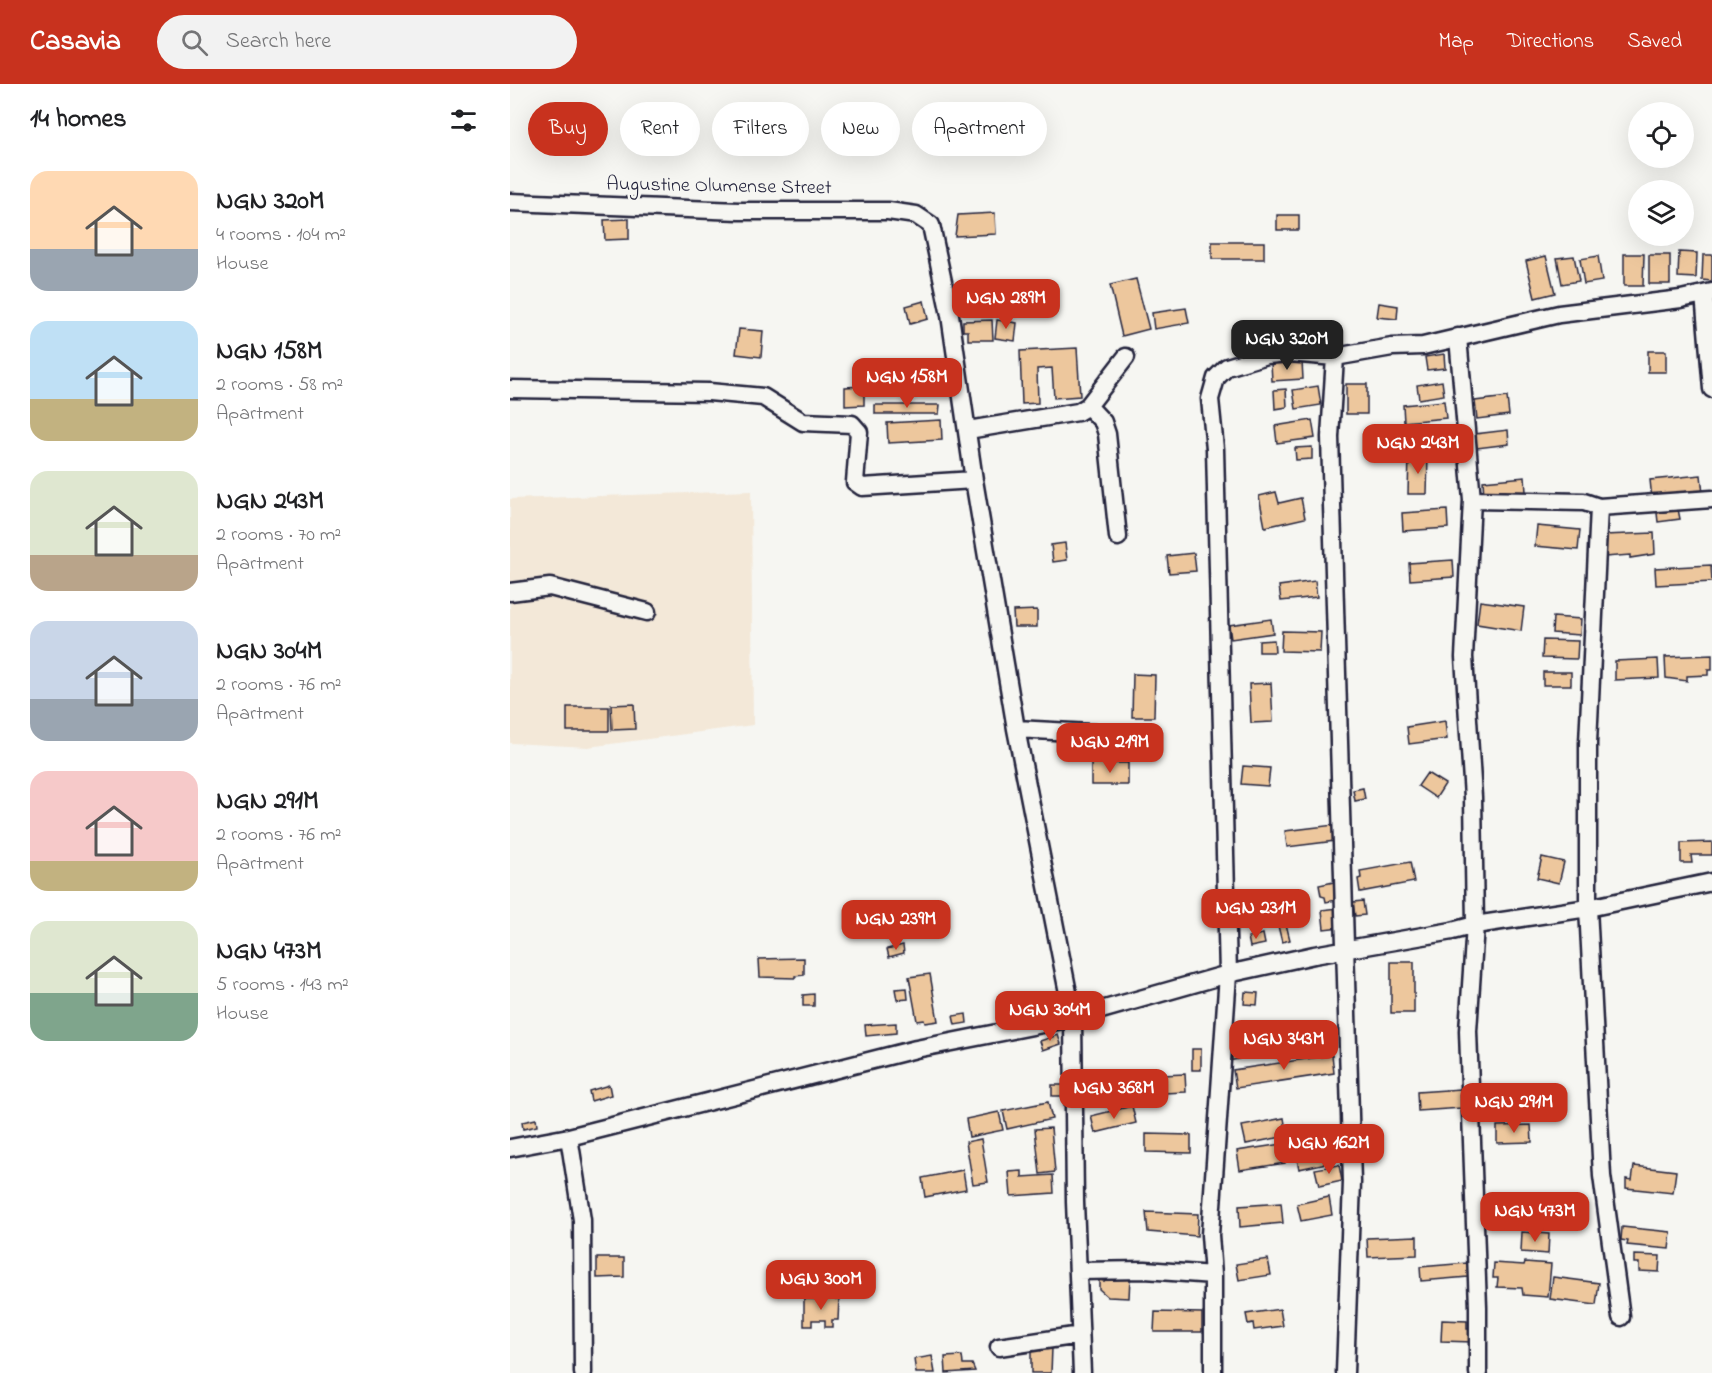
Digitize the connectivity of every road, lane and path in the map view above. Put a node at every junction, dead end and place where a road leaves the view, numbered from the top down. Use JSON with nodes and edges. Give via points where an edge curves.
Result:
{"nodes":[{"id":1,"x":510,"y":202,"type":"edge"},
{"id":2,"x":1708,"y":293,"type":"edge"},
{"id":3,"x":1458,"y":337,"type":"junction"},
{"id":4,"x":1126,"y":357,"type":"dead end"},
{"id":5,"x":1335,"y":357,"type":"junction"},
{"id":6,"x":510,"y":389,"type":"edge"},
{"id":7,"x":1712,"y":389,"type":"edge"},
{"id":8,"x":1088,"y":406,"type":"junction"},
{"id":9,"x":968,"y":430,"type":"junction"},
{"id":10,"x":974,"y":480,"type":"junction"},
{"id":11,"x":1712,"y":499,"type":"edge"},
{"id":12,"x":1472,"y":500,"type":"junction"},
{"id":13,"x":1599,"y":507,"type":"junction"},
{"id":14,"x":1118,"y":537,"type":"dead end"},
{"id":15,"x":510,"y":592,"type":"edge"},
{"id":16,"x":647,"y":612,"type":"dead end"},
{"id":17,"x":1016,"y":729,"type":"junction"},
{"id":18,"x":1147,"y":736,"type":"dead end"},
{"id":19,"x":1712,"y":882,"type":"edge"},
{"id":20,"x":1588,"y":908,"type":"junction"},
{"id":21,"x":1474,"y":925,"type":"junction"},
{"id":22,"x":1346,"y":949,"type":"junction"},
{"id":23,"x":1228,"y":974,"type":"junction"},
{"id":24,"x":1073,"y":1018,"type":"junction"},
{"id":25,"x":569,"y":1137,"type":"junction"},
{"id":26,"x":510,"y":1148,"type":"edge"},
{"id":27,"x":1078,"y":1271,"type":"junction"},
{"id":28,"x":1214,"y":1275,"type":"junction"},
{"id":29,"x":1621,"y":1317,"type":"dead end"},
{"id":30,"x":1080,"y":1335,"type":"junction"},
{"id":31,"x":999,"y":1347,"type":"dead end"},
{"id":32,"x":584,"y":1373,"type":"edge"},
{"id":33,"x":1082,"y":1373,"type":"edge"},
{"id":34,"x":1213,"y":1373,"type":"edge"},
{"id":35,"x":1346,"y":1373,"type":"edge"},
{"id":36,"x":1478,"y":1373,"type":"edge"}],
"edges":[{"from":1,"to":9,"type":"street","name":"Augustine Olumense Street","via":[[916,214],[931,225]]},
{"from":2,"to":3,"type":"street","via":[[1559,314]]},
{"from":2,"to":7,"type":"street"},
{"from":3,"to":5,"type":"street","via":[[1424,346]]},
{"from":3,"to":12,"type":"street"},
{"from":4,"to":8,"type":"street"},
{"from":5,"to":22,"type":"street","via":[[1330,437]]},
{"from":5,"to":23,"type":"street","via":[[1267,355],[1227,367],[1216,378],[1210,399],[1215,449]]},
{"from":6,"to":10,"type":"street","via":[[709,392],[763,397],[803,422],[852,424],[859,432],[855,482],[862,486]]},
{"from":8,"to":9,"type":"street","via":[[1078,412]]},
{"from":8,"to":14,"type":"street","via":[[1103,422],[1107,434]]},
{"from":9,"to":10,"type":"street"},
{"from":10,"to":17,"type":"street"},
{"from":11,"to":13,"type":"street"},
{"from":12,"to":13,"type":"street","via":[[1584,502]]},
{"from":12,"to":21,"type":"street","via":[[1464,657],[1473,797]]},
{"from":13,"to":20,"type":"street","via":[[1588,743]]},
{"from":15,"to":16,"type":"street","via":[[550,587]]},
{"from":17,"to":18,"type":"street"},
{"from":17,"to":24,"type":"street"},
{"from":19,"to":20,"type":"street"},
{"from":20,"to":21,"type":"street"},
{"from":20,"to":29,"type":"street","via":[[1602,1176]]},
{"from":21,"to":22,"type":"street"},
{"from":21,"to":36,"type":"street","via":[[1468,1031]]},
{"from":22,"to":23,"type":"street"},
{"from":22,"to":35,"type":"street","via":[[1352,1182]]},
{"from":23,"to":24,"type":"street"},
{"from":23,"to":28,"type":"street","via":[[1210,1235]]},
{"from":24,"to":25,"type":"street","via":[[916,1049]]},
{"from":24,"to":27,"type":"street"},
{"from":25,"to":26,"type":"street"},
{"from":25,"to":32,"type":"street","via":[[582,1220]]},
{"from":27,"to":28,"type":"street"},
{"from":27,"to":30,"type":"street"},
{"from":28,"to":34,"type":"street"},
{"from":30,"to":31,"type":"street"},
{"from":30,"to":33,"type":"street"}]}
